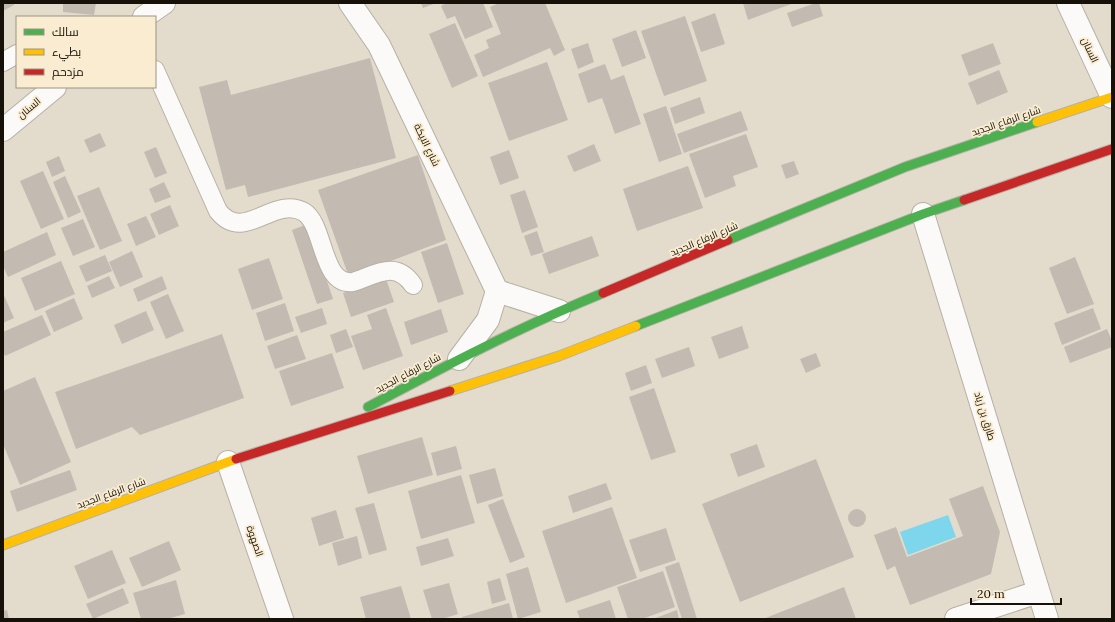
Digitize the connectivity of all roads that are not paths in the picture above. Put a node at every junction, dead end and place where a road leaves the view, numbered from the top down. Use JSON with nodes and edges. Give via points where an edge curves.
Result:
{"nodes":[{"id":1,"x":164,"y":3,"type":"edge"},
{"id":2,"x":350,"y":3,"type":"edge"},
{"id":3,"x":1068,"y":3,"type":"edge"},
{"id":4,"x":145,"y":16,"type":"edge"},
{"id":5,"x":16,"y":55,"type":"edge"},
{"id":6,"x":3,"y":62,"type":"edge"},
{"id":7,"x":156,"y":72,"type":"edge"},
{"id":8,"x":54,"y":88,"type":"edge"},
{"id":9,"x":1112,"y":97,"type":"edge"},
{"id":10,"x":3,"y":130,"type":"edge"},
{"id":11,"x":1112,"y":149,"type":"edge"},
{"id":12,"x":923,"y":214,"type":"junction"},
{"id":13,"x":413,"y":285,"type":"dead end"},
{"id":14,"x":497,"y":291,"type":"junction"},
{"id":15,"x":559,"y":311,"type":"junction"},
{"id":16,"x":459,"y":359,"type":"junction"},
{"id":17,"x":318,"y":434,"type":"junction"},
{"id":18,"x":228,"y":462,"type":"junction"},
{"id":19,"x":3,"y":545,"type":"edge"},
{"id":20,"x":1038,"y":592,"type":"junction"},
{"id":21,"x":282,"y":619,"type":"edge"},
{"id":22,"x":956,"y":619,"type":"edge"},
{"id":23,"x":1047,"y":619,"type":"edge"}],
"edges":[{"from":1,"to":4,"type":"street"},
{"from":2,"to":14,"type":"street","name":"شارع الايكة","via":[[379,45]]},
{"from":3,"to":9,"type":"street","name":"السنان"},
{"from":5,"to":6,"type":"lane"},
{"from":7,"to":13,"type":"lane","via":[[218,211],[225,220],[235,224],[276,210],[294,209],[305,213],[312,222],[331,270],[338,278],[349,283],[397,270],[407,276]]},
{"from":8,"to":10,"type":"street","name":"السنان"},
{"from":9,"to":15,"type":"street","name":"شارع الرفاع الجديد","via":[[905,167]]},
{"from":11,"to":12,"type":"street","name":"شارع الرفاع الجديد"},
{"from":12,"to":17,"type":"street","name":"شارع الرفاع الجديد","via":[[559,356]]},
{"from":12,"to":20,"type":"street","name":"طارق بن زياد"},
{"from":14,"to":15,"type":"street"},
{"from":14,"to":16,"type":"street","via":[[488,320]]},
{"from":15,"to":16,"type":"street","name":"شارع الرفاع الجديد"},
{"from":16,"to":17,"type":"street","name":"شارع الرفاع الجديد"},
{"from":17,"to":18,"type":"street","name":"شارع الرفاع الجديد"},
{"from":18,"to":19,"type":"street","name":"شارع الرفاع الجديد"},
{"from":18,"to":21,"type":"street","name":"الصهوة"},
{"from":20,"to":22,"type":"street"},
{"from":20,"to":23,"type":"street","name":"طارق بن زياد"}]}
